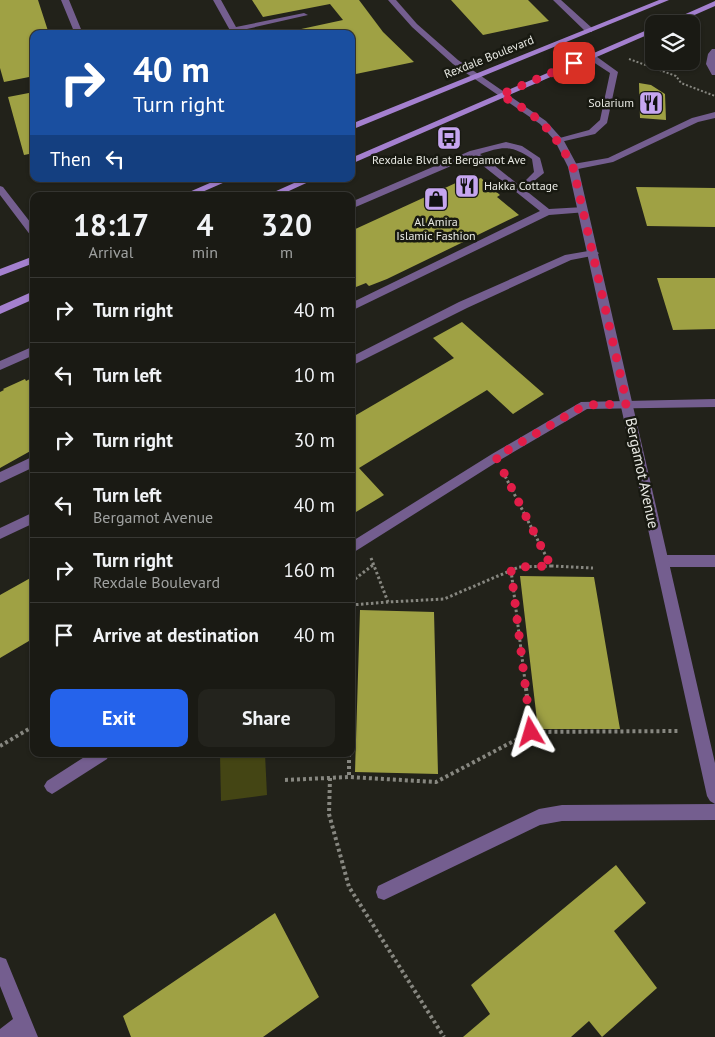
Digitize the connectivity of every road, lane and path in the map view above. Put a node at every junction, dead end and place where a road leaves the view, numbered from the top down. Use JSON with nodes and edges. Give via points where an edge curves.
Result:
{"nodes":[{"id":1,"x":64,"y":0,"type":"edge"},
{"id":2,"x":217,"y":0,"type":"edge"},
{"id":3,"x":392,"y":0,"type":"edge"},
{"id":4,"x":558,"y":0,"type":"edge"},
{"id":5,"x":665,"y":0,"type":"edge"},
{"id":6,"x":715,"y":3,"type":"edge"},
{"id":7,"x":304,"y":15,"type":"dead end"},
{"id":8,"x":688,"y":15,"type":"edge"},
{"id":9,"x":77,"y":30,"type":"edge"},
{"id":10,"x":233,"y":30,"type":"edge"},
{"id":11,"x":242,"y":30,"type":"edge"},
{"id":12,"x":588,"y":30,"type":"junction"},
{"id":13,"x":645,"y":33,"type":"edge"},
{"id":14,"x":715,"y":51,"type":"edge"},
{"id":15,"x":590,"y":56,"type":"junction"},
{"id":16,"x":629,"y":59,"type":"dead end"},
{"id":17,"x":715,"y":73,"type":"edge"},
{"id":18,"x":474,"y":76,"type":"junction"},
{"id":19,"x":500,"y":95,"type":"junction"},
{"id":20,"x":715,"y":96,"type":"edge"},
{"id":21,"x":715,"y":115,"type":"edge"},
{"id":22,"x":355,"y":125,"type":"edge"},
{"id":23,"x":559,"y":141,"type":"junction"},
{"id":24,"x":473,"y":153,"type":"junction"},
{"id":25,"x":355,"y":158,"type":"edge"},
{"id":26,"x":573,"y":167,"type":"junction"},
{"id":27,"x":220,"y":182,"type":"edge"},
{"id":28,"x":303,"y":182,"type":"edge"},
{"id":29,"x":529,"y":182,"type":"dead end"},
{"id":30,"x":0,"y":189,"type":"edge"},
{"id":31,"x":195,"y":192,"type":"edge"},
{"id":32,"x":279,"y":192,"type":"edge"},
{"id":33,"x":355,"y":204,"type":"edge"},
{"id":34,"x":584,"y":210,"type":"junction"},
{"id":35,"x":547,"y":212,"type":"junction"},
{"id":36,"x":30,"y":229,"type":"edge"},
{"id":37,"x":594,"y":254,"type":"junction"},
{"id":38,"x":30,"y":261,"type":"edge"},
{"id":39,"x":0,"y":273,"type":"edge"},
{"id":40,"x":30,"y":297,"type":"edge"},
{"id":41,"x":355,"y":305,"type":"edge"},
{"id":42,"x":0,"y":310,"type":"edge"},
{"id":43,"x":30,"y":352,"type":"edge"},
{"id":44,"x":355,"y":360,"type":"edge"},
{"id":45,"x":0,"y":366,"type":"edge"},
{"id":46,"x":715,"y":403,"type":"edge"},
{"id":47,"x":627,"y":404,"type":"junction"},
{"id":48,"x":496,"y":457,"type":"junction"},
{"id":49,"x":30,"y":463,"type":"edge"},
{"id":50,"x":0,"y":478,"type":"edge"},
{"id":51,"x":30,"y":519,"type":"edge"},
{"id":52,"x":0,"y":534,"type":"edge"},
{"id":53,"x":364,"y":541,"type":"junction"},
{"id":54,"x":355,"y":547,"type":"edge"},
{"id":55,"x":662,"y":561,"type":"junction"},
{"id":56,"x":715,"y":561,"type":"edge"},
{"id":57,"x":373,"y":565,"type":"junction"},
{"id":58,"x":551,"y":566,"type":"junction"},
{"id":59,"x":593,"y":568,"type":"dead end"},
{"id":60,"x":511,"y":570,"type":"junction"},
{"id":61,"x":355,"y":579,"type":"edge"},
{"id":62,"x":388,"y":602,"type":"junction"},
{"id":63,"x":355,"y":605,"type":"edge"},
{"id":64,"x":30,"y":728,"type":"edge"},
{"id":65,"x":531,"y":732,"type":"junction"},
{"id":66,"x":700,"y":732,"type":"junction"},
{"id":67,"x":0,"y":746,"type":"edge"},
{"id":68,"x":97,"y":757,"type":"edge"},
{"id":69,"x":349,"y":757,"type":"edge"},
{"id":70,"x":349,"y":777,"type":"junction"},
{"id":71,"x":285,"y":780,"type":"dead end"},
{"id":72,"x":52,"y":786,"type":"dead end"},
{"id":73,"x":715,"y":796,"type":"edge"},
{"id":74,"x":715,"y":812,"type":"edge"},
{"id":75,"x":384,"y":892,"type":"dead end"},
{"id":76,"x":0,"y":965,"type":"edge"},
{"id":77,"x":26,"y":1030,"type":"edge"},
{"id":78,"x":4,"y":1037,"type":"edge"}],
"edges":[{"from":1,"to":9,"type":"street"},
{"from":2,"to":10,"type":"street"},
{"from":3,"to":18,"type":"street","name":"Bergamot Avenue","via":[[407,20]]},
{"from":4,"to":12,"type":"street"},
{"from":5,"to":12,"type":"main road","name":"Rexdale Boulevard"},
{"from":6,"to":8,"type":"main road"},
{"from":7,"to":11,"type":"street"},
{"from":12,"to":18,"type":"main road","name":"Rexdale Boulevard"},
{"from":13,"to":15,"type":"main road"},
{"from":14,"to":17,"type":"street","via":[[710,64]]},
{"from":15,"to":19,"type":"main road"},
{"from":15,"to":23,"type":"street","via":[[614,72],[604,121],[592,132]]},
{"from":16,"to":20,"type":"path","via":[[676,76],[681,83]]},
{"from":18,"to":19,"type":"street","name":"Bergamot Avenue"},
{"from":18,"to":22,"type":"main road","name":"Rexdale Boulevard"},
{"from":19,"to":23,"type":"street","name":"Bergamot Avenue","via":[[522,106],[548,127]]},
{"from":19,"to":25,"type":"main road"},
{"from":21,"to":26,"type":"street","via":[[695,120],[610,160]]},
{"from":23,"to":26,"type":"street","name":"Bergamot Avenue"},
{"from":24,"to":29,"type":"street","via":[[504,144],[522,147],[536,158],[539,173]]},
{"from":24,"to":33,"type":"street"},
{"from":24,"to":35,"type":"street"},
{"from":26,"to":34,"type":"street","name":"Bergamot Avenue"},
{"from":27,"to":31,"type":"main road"},
{"from":28,"to":32,"type":"main road"},
{"from":30,"to":36,"type":"street"},
{"from":34,"to":35,"type":"street"},
{"from":34,"to":37,"type":"street","name":"Bergamot Avenue"},
{"from":35,"to":41,"type":"street"},
{"from":37,"to":44,"type":"street","via":[[569,257],[463,305]]},
{"from":37,"to":47,"type":"street","name":"Bergamot Avenue"},
{"from":38,"to":39,"type":"main road"},
{"from":40,"to":42,"type":"main road"},
{"from":43,"to":45,"type":"street"},
{"from":46,"to":47,"type":"street"},
{"from":47,"to":48,"type":"street","via":[[585,405]]},
{"from":47,"to":55,"type":"street","name":"Bergamot Avenue"},
{"from":48,"to":53,"type":"street"},
{"from":48,"to":58,"type":"path"},
{"from":49,"to":50,"type":"street"},
{"from":51,"to":52,"type":"street"},
{"from":53,"to":54,"type":"street"},
{"from":53,"to":57,"type":"path"},
{"from":55,"to":56,"type":"street"},
{"from":55,"to":66,"type":"street","name":"Bergamot Avenue"},
{"from":57,"to":61,"type":"path"},
{"from":57,"to":62,"type":"path"},
{"from":58,"to":59,"type":"path"},
{"from":58,"to":60,"type":"path"},
{"from":60,"to":62,"type":"path","via":[[444,600]]},
{"from":60,"to":65,"type":"path"},
{"from":62,"to":63,"type":"path"},
{"from":64,"to":67,"type":"path"},
{"from":65,"to":66,"type":"path"},
{"from":65,"to":70,"type":"path","via":[[436,782]]},
{"from":66,"to":73,"type":"street","name":"Bergamot Avenue"},
{"from":68,"to":72,"type":"street"},
{"from":69,"to":70,"type":"path"},
{"from":70,"to":71,"type":"path"},
{"from":74,"to":75,"type":"street","via":[[539,816]]},
{"from":76,"to":77,"type":"street"},
{"from":77,"to":78,"type":"street"}]}
